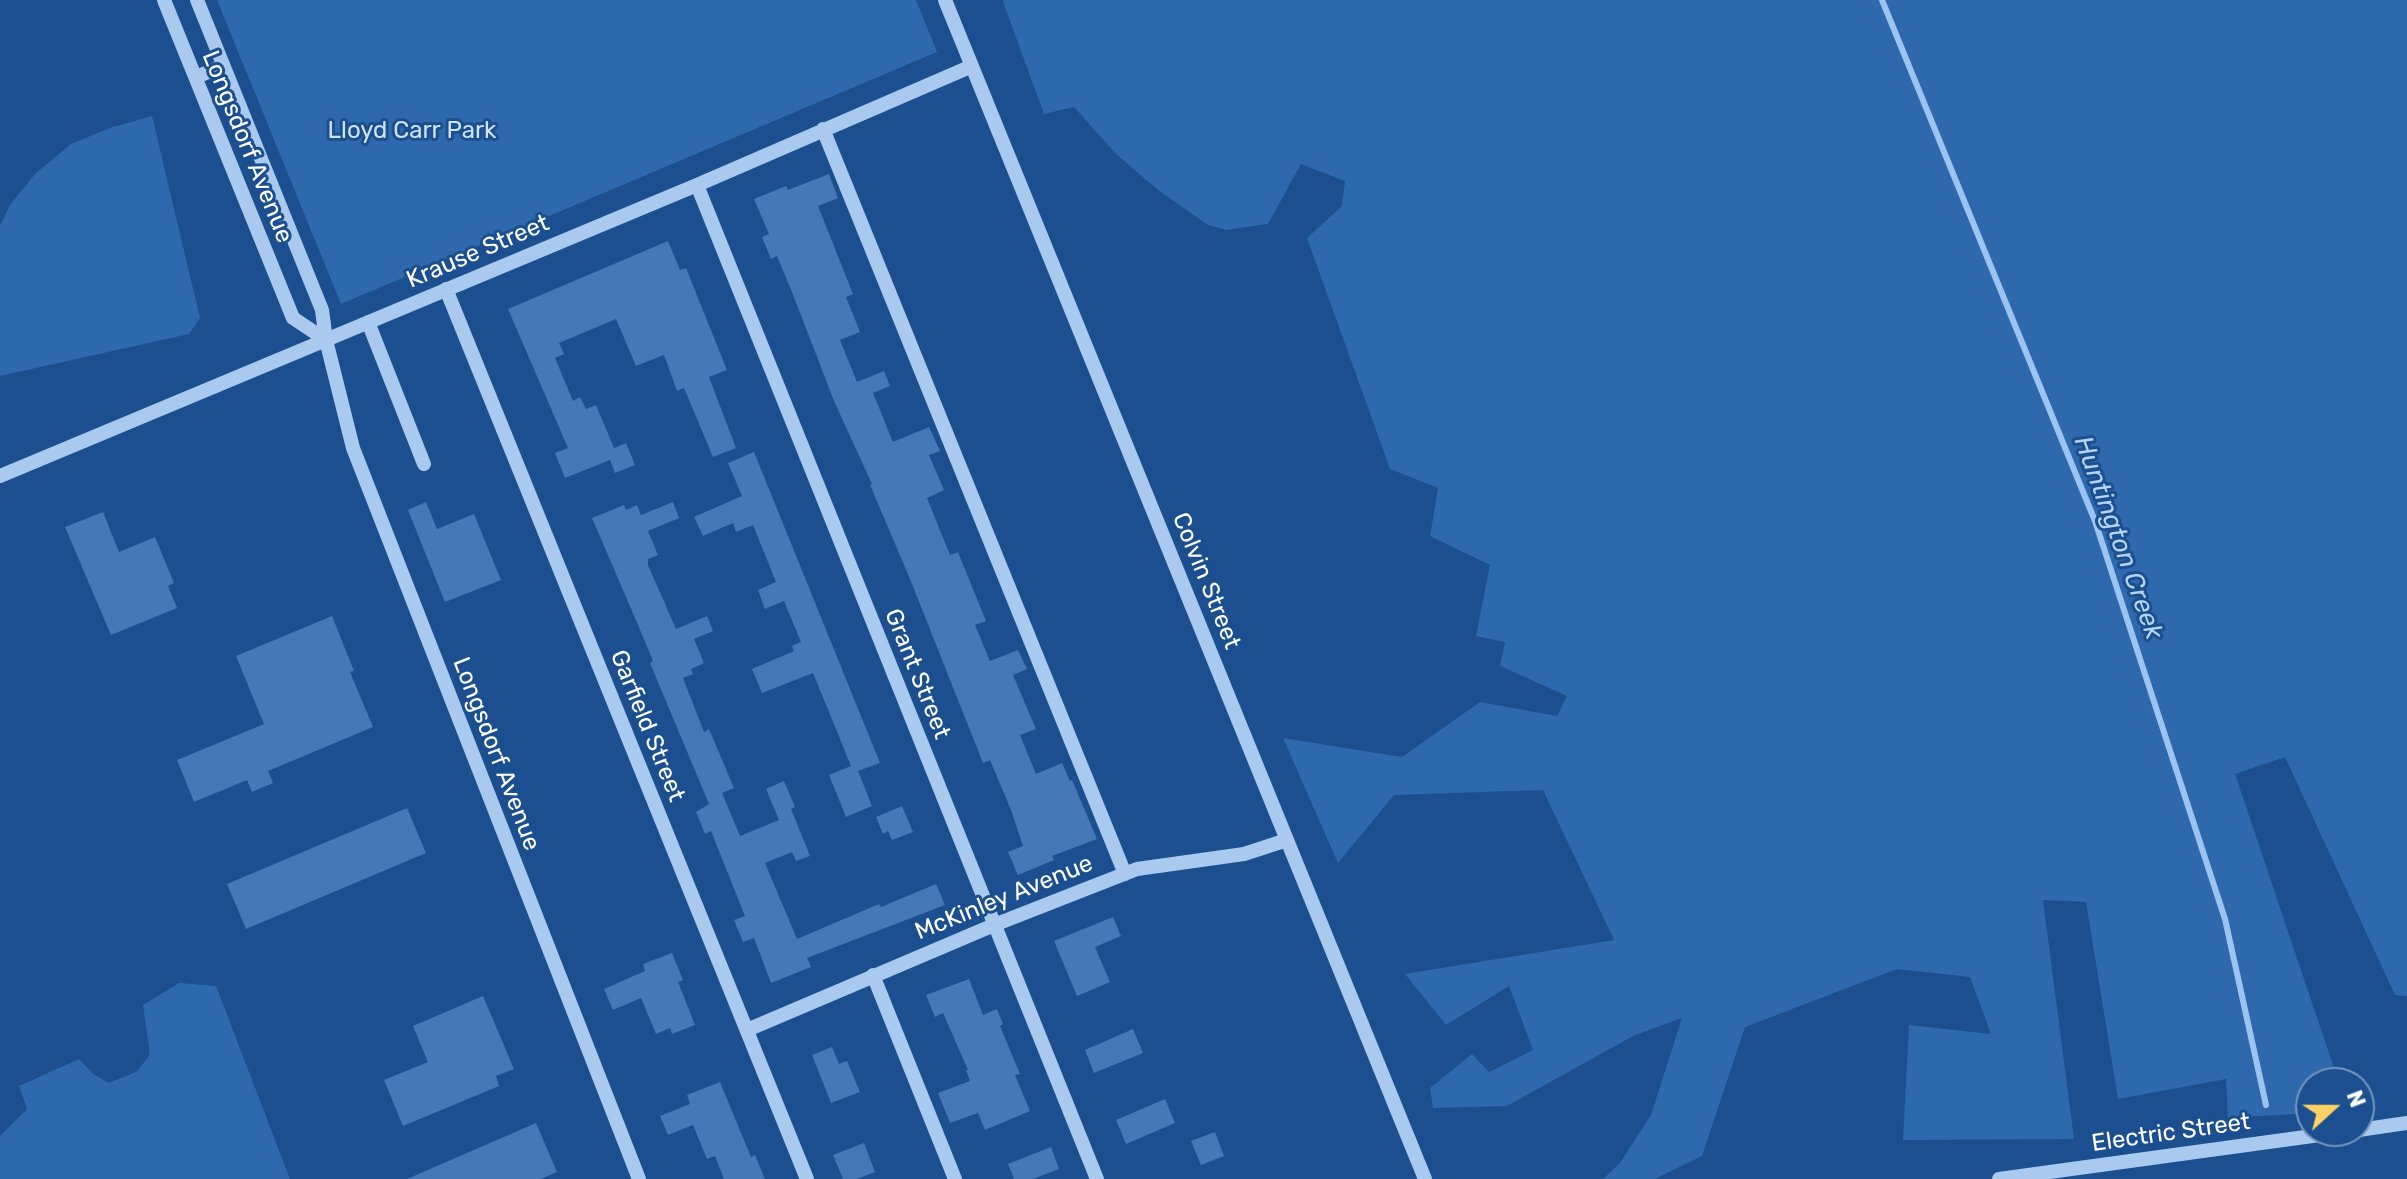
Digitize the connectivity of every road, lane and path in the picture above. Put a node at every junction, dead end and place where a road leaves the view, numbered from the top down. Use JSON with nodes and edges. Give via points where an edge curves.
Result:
{"nodes":[{"id":1,"x":164,"y":0,"type":"edge"},
{"id":2,"x":197,"y":0,"type":"edge"},
{"id":3,"x":945,"y":0,"type":"edge"},
{"id":4,"x":223,"y":66,"type":"junction"},
{"id":5,"x":972,"y":66,"type":"junction"},
{"id":6,"x":196,"y":77,"type":"junction"},
{"id":7,"x":823,"y":129,"type":"junction"},
{"id":8,"x":697,"y":185,"type":"junction"},
{"id":9,"x":446,"y":289,"type":"junction"},
{"id":10,"x":368,"y":322,"type":"junction"},
{"id":11,"x":326,"y":340,"type":"junction"},
{"id":12,"x":424,"y":464,"type":"dead end"},
{"id":13,"x":0,"y":476,"type":"edge"},
{"id":14,"x":1287,"y":840,"type":"junction"},
{"id":15,"x":1125,"y":874,"type":"junction"},
{"id":16,"x":994,"y":925,"type":"junction"},
{"id":17,"x":873,"y":975,"type":"junction"},
{"id":18,"x":747,"y":1030,"type":"junction"},
{"id":19,"x":2407,"y":1123,"type":"edge"},
{"id":20,"x":2375,"y":1128,"type":"edge"},
{"id":21,"x":2295,"y":1138,"type":"edge"},
{"id":22,"x":639,"y":1179,"type":"edge"},
{"id":23,"x":807,"y":1179,"type":"edge"},
{"id":24,"x":955,"y":1179,"type":"edge"},
{"id":25,"x":1097,"y":1179,"type":"edge"},
{"id":26,"x":1425,"y":1179,"type":"edge"},
{"id":27,"x":1999,"y":1179,"type":"edge"}],
"edges":[{"from":1,"to":6,"type":"street","name":"Longsdorf Avenue"},
{"from":2,"to":4,"type":"street","name":"Longsdorf Avenue"},
{"from":3,"to":5,"type":"street","name":"Colvin Street"},
{"from":4,"to":6,"type":"street"},
{"from":4,"to":11,"type":"street","name":"Longsdorf Avenue","via":[[322,310]]},
{"from":5,"to":7,"type":"street","name":"Krause Street"},
{"from":5,"to":14,"type":"street","name":"Colvin Street"},
{"from":6,"to":11,"type":"street","name":"Longsdorf Avenue","via":[[293,318]]},
{"from":7,"to":8,"type":"street","name":"Krause Street"},
{"from":7,"to":15,"type":"street"},
{"from":8,"to":9,"type":"street","name":"Krause Street"},
{"from":8,"to":16,"type":"street","name":"Grant Street"},
{"from":9,"to":10,"type":"street","name":"Krause Street"},
{"from":9,"to":18,"type":"street","name":"Garfield Street"},
{"from":10,"to":11,"type":"street","name":"Krause Street"},
{"from":10,"to":12,"type":"street"},
{"from":11,"to":13,"type":"street","name":"Krause Street"},
{"from":11,"to":22,"type":"street","name":"Longsdorf Avenue","via":[[353,448]]},
{"from":14,"to":15,"type":"street","name":"McKinley Avenue","via":[[1244,854]]},
{"from":14,"to":26,"type":"street","name":"Colvin Street"},
{"from":15,"to":16,"type":"street","name":"McKinley Avenue"},
{"from":16,"to":17,"type":"street","name":"McKinley Avenue"},
{"from":16,"to":25,"type":"street","name":"Grant Street"},
{"from":17,"to":18,"type":"street","name":"McKinley Avenue"},
{"from":17,"to":24,"type":"street"},
{"from":18,"to":23,"type":"street","name":"Garfield Street"},
{"from":19,"to":20,"type":"street"},
{"from":21,"to":27,"type":"street","name":"Electric Street"}]}
